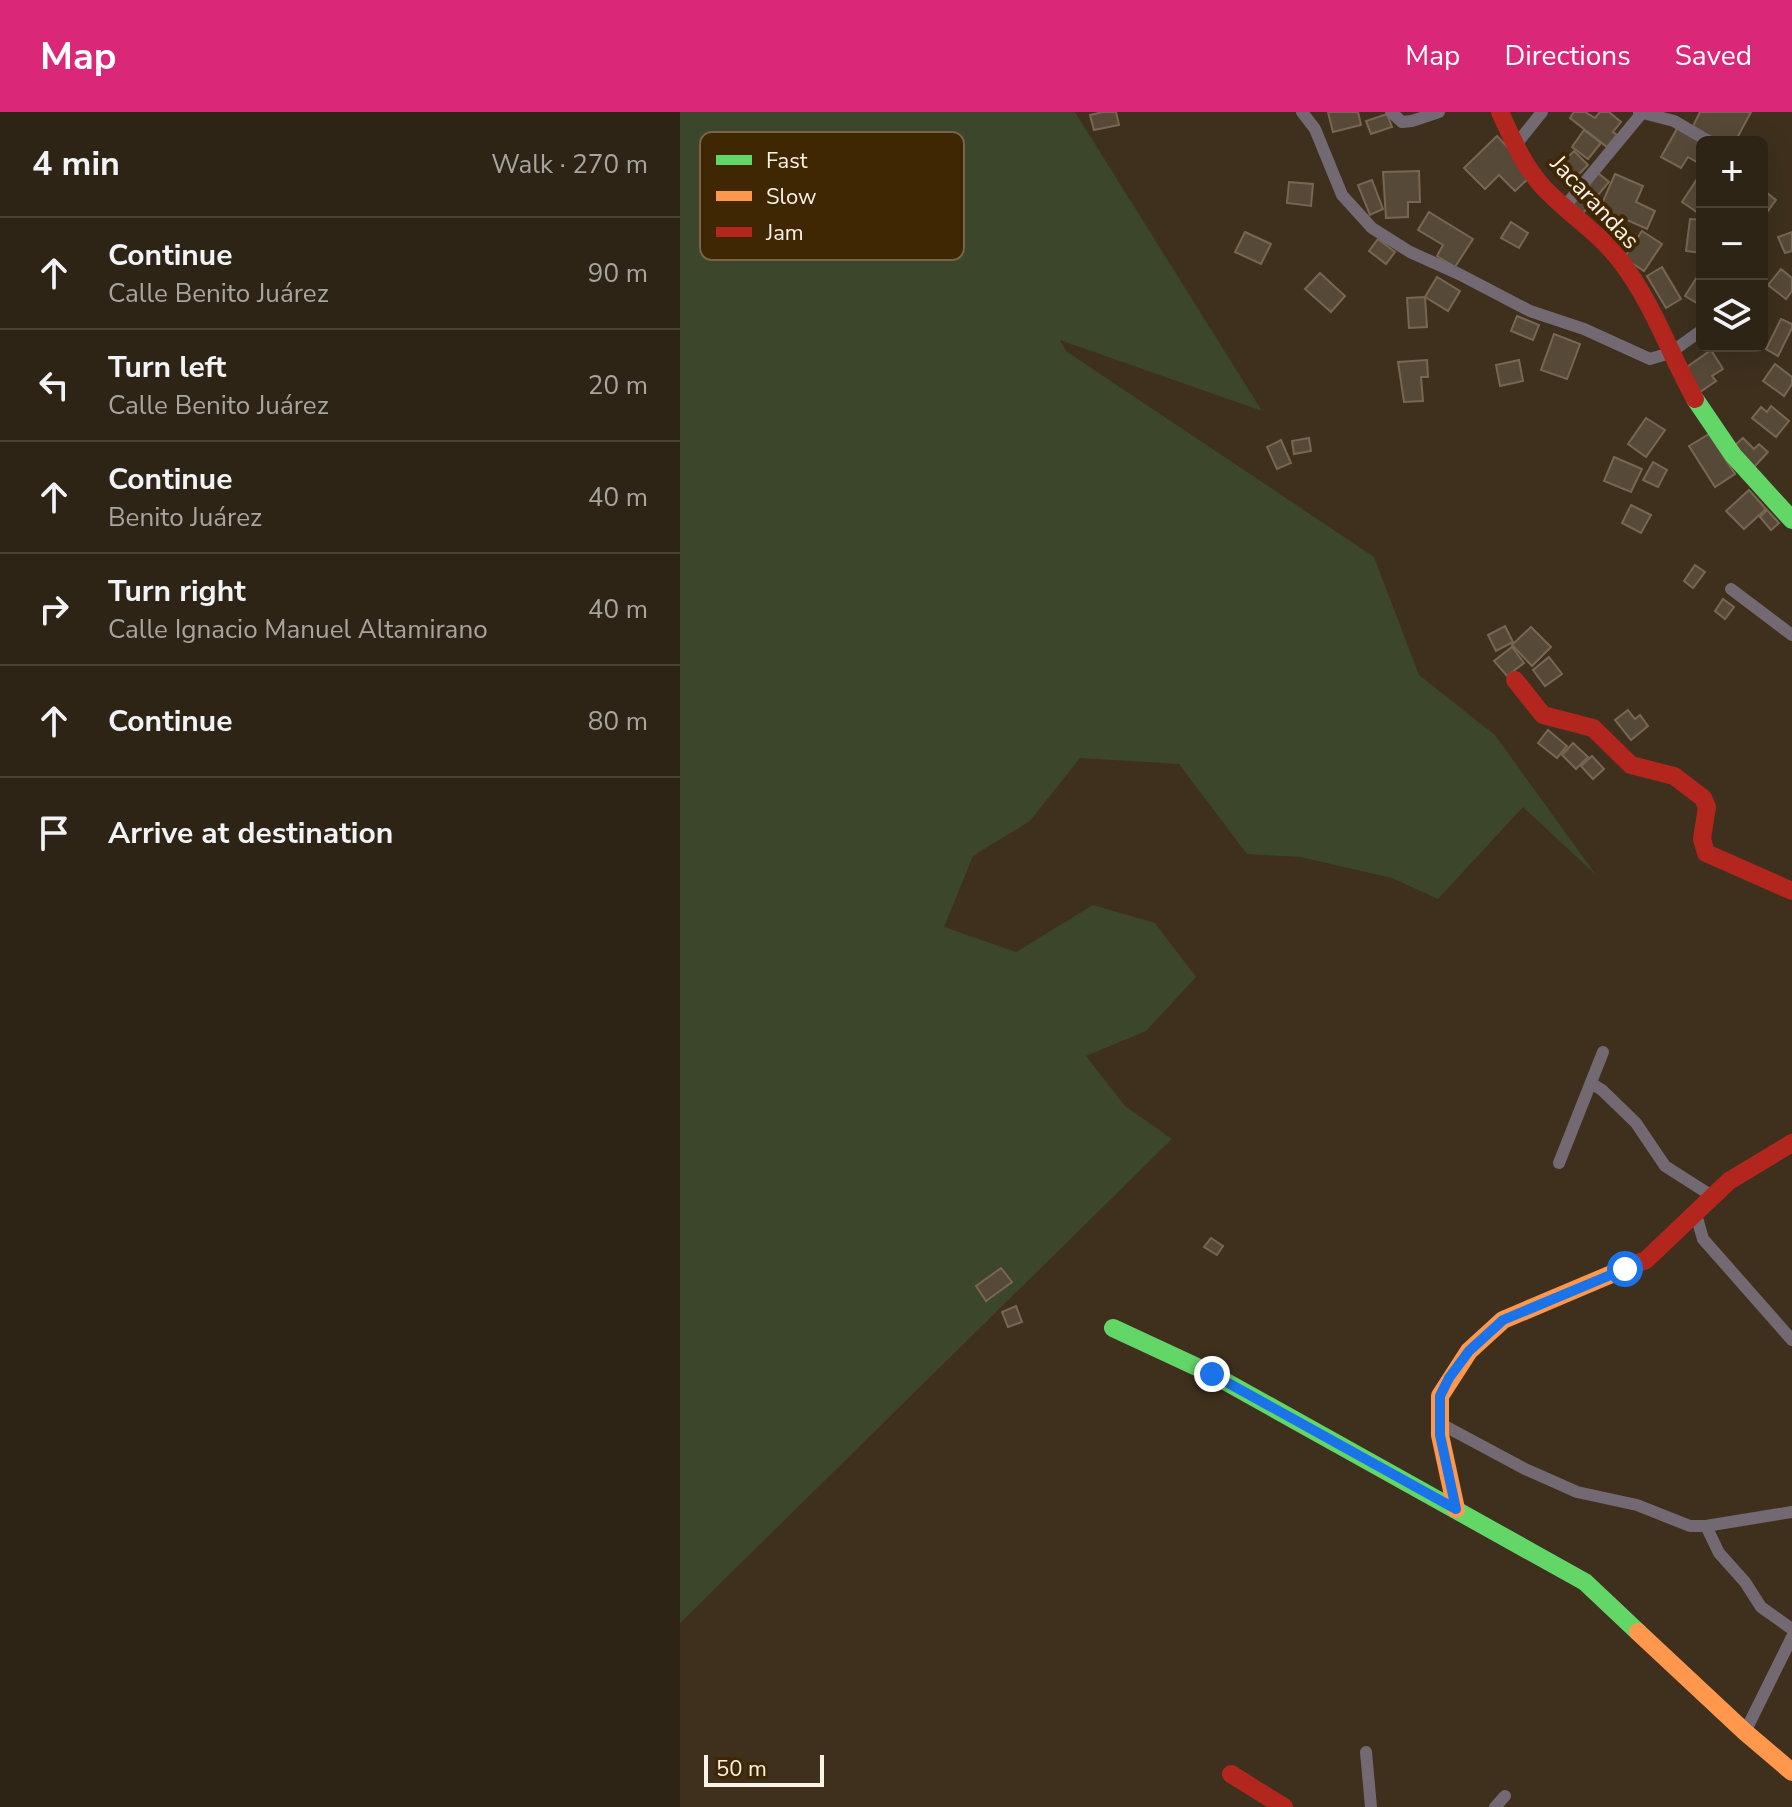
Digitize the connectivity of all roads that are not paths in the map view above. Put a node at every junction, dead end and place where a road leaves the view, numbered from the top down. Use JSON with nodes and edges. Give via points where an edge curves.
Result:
{"nodes":[{"id":1,"x":1302,"y":112,"type":"edge"},
{"id":2,"x":1391,"y":112,"type":"edge"},
{"id":3,"x":1439,"y":112,"type":"edge"},
{"id":4,"x":1500,"y":112,"type":"edge"},
{"id":5,"x":1542,"y":112,"type":"edge"},
{"id":6,"x":1641,"y":112,"type":"edge"},
{"id":7,"x":1700,"y":136,"type":"edge"},
{"id":8,"x":1514,"y":147,"type":"junction"},
{"id":9,"x":1565,"y":206,"type":"junction"},
{"id":10,"x":1696,"y":334,"type":"edge"},
{"id":11,"x":1670,"y":353,"type":"junction"},
{"id":12,"x":1792,"y":520,"type":"edge"},
{"id":13,"x":1731,"y":589,"type":"dead end"},
{"id":14,"x":1792,"y":635,"type":"edge"},
{"id":15,"x":1515,"y":680,"type":"dead end"},
{"id":16,"x":1792,"y":891,"type":"edge"},
{"id":17,"x":1603,"y":1052,"type":"dead end"},
{"id":18,"x":1591,"y":1083,"type":"junction"},
{"id":19,"x":1792,"y":1143,"type":"edge"},
{"id":20,"x":1559,"y":1163,"type":"dead end"},
{"id":21,"x":1712,"y":1196,"type":"junction"},
{"id":22,"x":1695,"y":1211,"type":"junction"},
{"id":23,"x":1113,"y":1328,"type":"dead end"},
{"id":24,"x":1792,"y":1340,"type":"edge"},
{"id":25,"x":1441,"y":1424,"type":"junction"},
{"id":26,"x":1456,"y":1509,"type":"junction"},
{"id":27,"x":1792,"y":1512,"type":"edge"},
{"id":28,"x":1706,"y":1526,"type":"junction"},
{"id":29,"x":1792,"y":1629,"type":"edge"},
{"id":30,"x":1792,"y":1637,"type":"edge"},
{"id":31,"x":1745,"y":1732,"type":"junction"},
{"id":32,"x":1366,"y":1752,"type":"dead end"},
{"id":33,"x":1792,"y":1772,"type":"edge"},
{"id":34,"x":1231,"y":1774,"type":"dead end"},
{"id":35,"x":1505,"y":1796,"type":"dead end"},
{"id":36,"x":1284,"y":1807,"type":"edge"},
{"id":37,"x":1371,"y":1807,"type":"edge"},
{"id":38,"x":1495,"y":1807,"type":"edge"}],
"edges":[{"from":1,"to":11,"type":"street","via":[[1315,129],[1342,195],[1372,228],[1530,311],[1650,359]]},
{"from":2,"to":3,"type":"street","via":[[1402,122]]},
{"from":4,"to":8,"type":"street","name":"Jacarandas"},
{"from":5,"to":8,"type":"street"},
{"from":6,"to":7,"type":"street","via":[[1674,121]]},
{"from":6,"to":9,"type":"street"},
{"from":8,"to":9,"type":"street","name":"Jacarandas","via":[[1542,186]]},
{"from":9,"to":11,"type":"street","name":"Jacarandas","via":[[1610,247],[1637,286]]},
{"from":10,"to":11,"type":"street"},
{"from":11,"to":12,"type":"street","name":"Jacarandas","via":[[1723,442]]},
{"from":13,"to":14,"type":"street"},
{"from":15,"to":16,"type":"street","via":[[1543,715],[1593,728],[1631,765],[1674,776],[1703,798],[1706,853]]},
{"from":17,"to":18,"type":"street"},
{"from":18,"to":20,"type":"street"},
{"from":18,"to":21,"type":"street","via":[[1636,1123],[1665,1166]]},
{"from":19,"to":21,"type":"street"},
{"from":21,"to":22,"type":"street"},
{"from":22,"to":24,"type":"street","via":[[1703,1239]]},
{"from":22,"to":25,"type":"street","via":[[1646,1260],[1503,1320],[1449,1378],[1440,1396]]},
{"from":23,"to":26,"type":"street","via":[[1212,1374]]},
{"from":25,"to":26,"type":"street"},
{"from":25,"to":28,"type":"street","via":[[1577,1492],[1637,1505],[1690,1526]]},
{"from":26,"to":31,"type":"street","via":[[1585,1582]]},
{"from":27,"to":28,"type":"street"},
{"from":28,"to":29,"type":"street","via":[[1719,1553],[1761,1607]]},
{"from":30,"to":31,"type":"street"},
{"from":31,"to":33,"type":"street"},
{"from":32,"to":37,"type":"street"},
{"from":34,"to":36,"type":"street"},
{"from":35,"to":38,"type":"street"}]}
